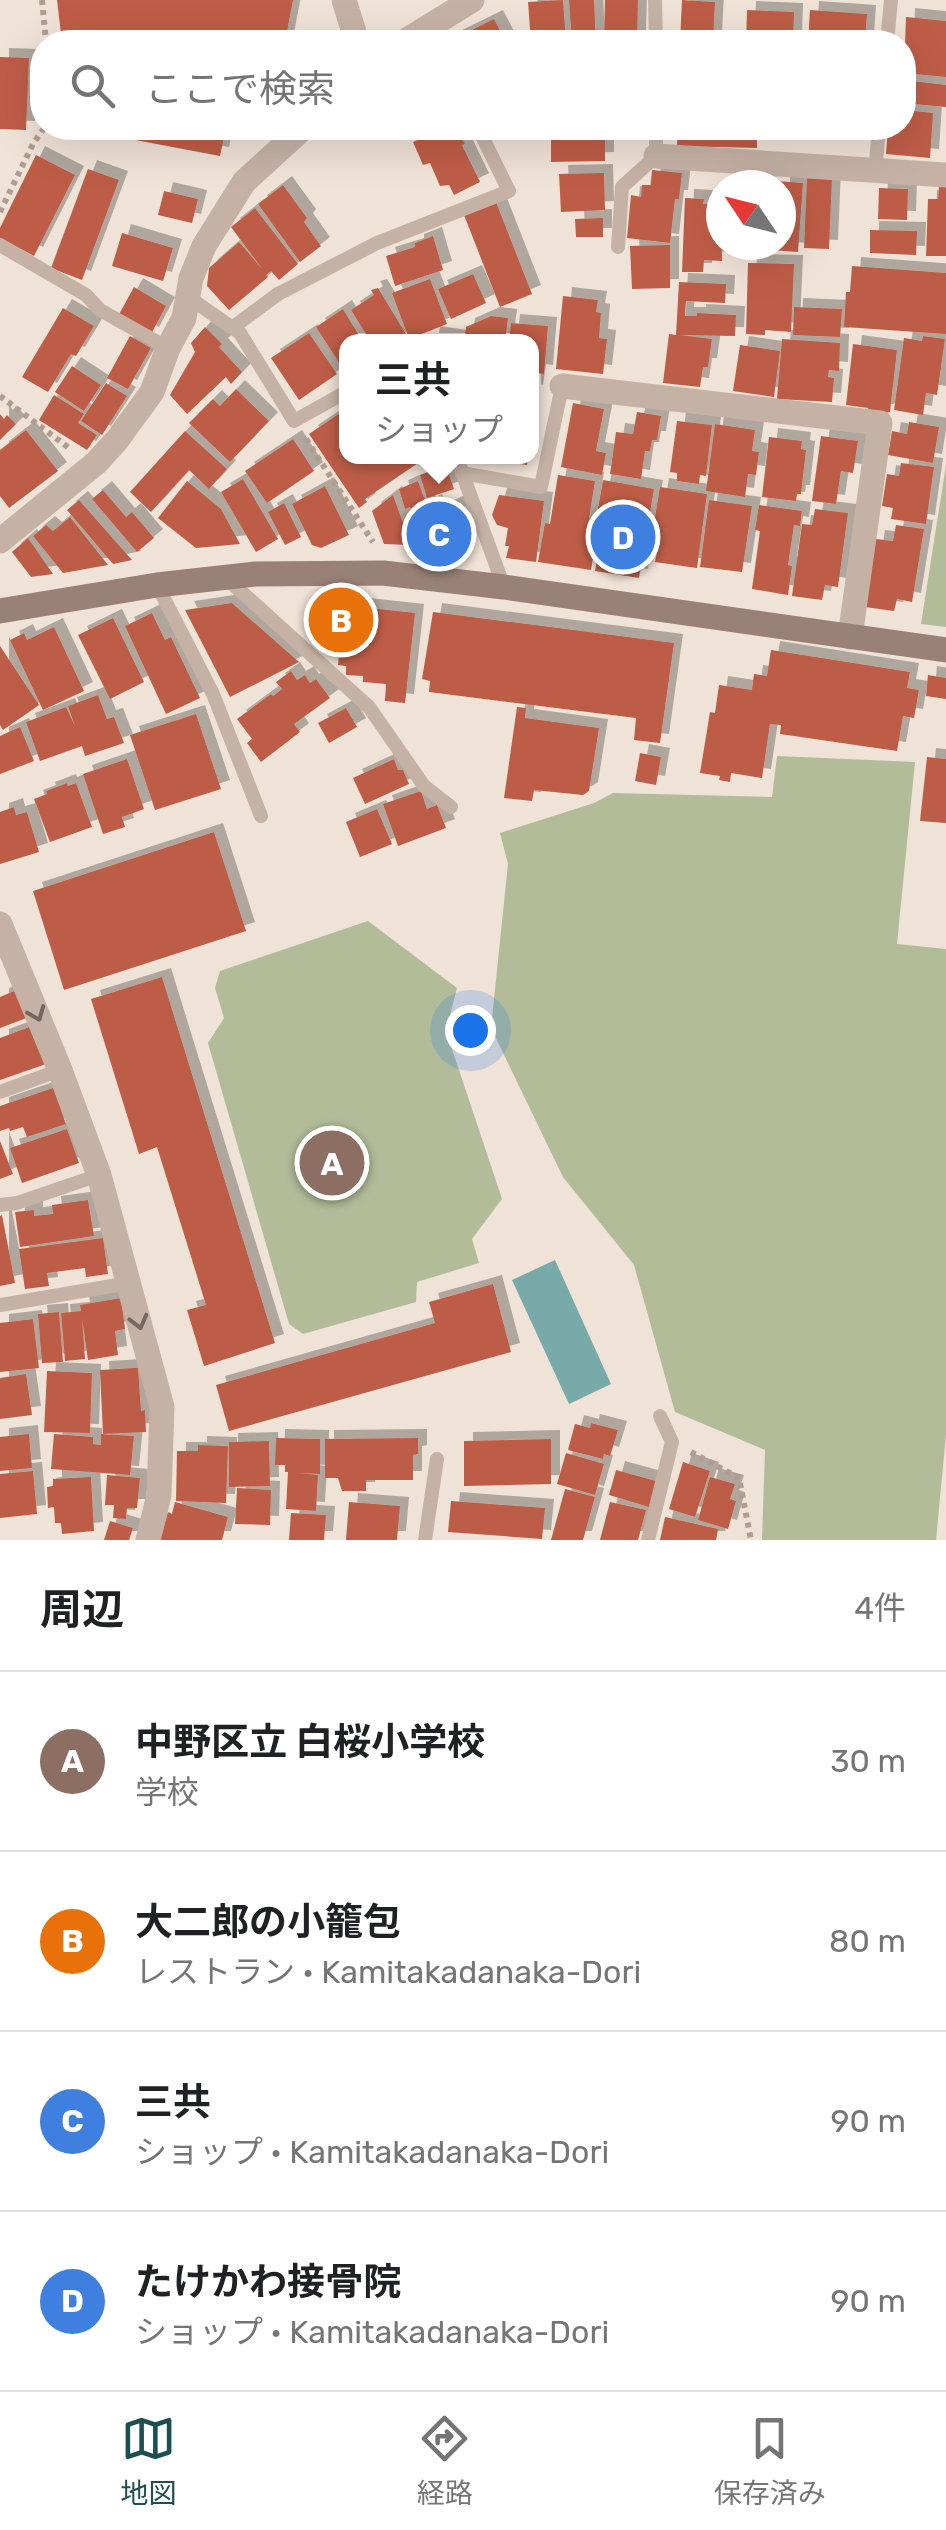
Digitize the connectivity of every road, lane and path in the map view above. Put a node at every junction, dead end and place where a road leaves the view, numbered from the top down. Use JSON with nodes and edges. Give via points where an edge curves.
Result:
{"nodes":[{"id":1,"x":42,"y":0,"type":"edge"},
{"id":2,"x":344,"y":0,"type":"edge"},
{"id":3,"x":472,"y":0,"type":"edge"},
{"id":4,"x":656,"y":0,"type":"edge"},
{"id":5,"x":891,"y":0,"type":"edge"},
{"id":6,"x":45,"y":30,"type":"edge"},
{"id":7,"x":354,"y":30,"type":"edge"},
{"id":8,"x":436,"y":30,"type":"edge"},
{"id":9,"x":656,"y":30,"type":"edge"},
{"id":10,"x":888,"y":30,"type":"edge"},
{"id":11,"x":36,"y":140,"type":"edge"},
{"id":12,"x":289,"y":140,"type":"edge"},
{"id":13,"x":484,"y":140,"type":"edge"},
{"id":14,"x":656,"y":140,"type":"edge"},
{"id":15,"x":879,"y":140,"type":"edge"},
{"id":16,"x":656,"y":156,"type":"junction"},
{"id":17,"x":875,"y":172,"type":"junction"},
{"id":18,"x":946,"y":175,"type":"edge"},
{"id":19,"x":0,"y":212,"type":"edge"},
{"id":20,"x":0,"y":245,"type":"edge"},
{"id":21,"x":618,"y":247,"type":"dead end"},
{"id":22,"x":188,"y":297,"type":"junction"},
{"id":23,"x":232,"y":328,"type":"junction"},
{"id":24,"x":168,"y":348,"type":"junction"},
{"id":25,"x":562,"y":386,"type":"joint"},
{"id":26,"x":0,"y":396,"type":"edge"},
{"id":27,"x":339,"y":396,"type":"edge"},
{"id":28,"x":294,"y":421,"type":"junction"},
{"id":29,"x":96,"y":464,"type":"junction"},
{"id":30,"x":459,"y":464,"type":"edge"},
{"id":31,"x":462,"y":473,"type":"junction"},
{"id":32,"x":0,"y":541,"type":"edge"},
{"id":33,"x":383,"y":574,"type":"junction"},
{"id":34,"x":226,"y":578,"type":"junction"},
{"id":35,"x":157,"y":584,"type":"junction"},
{"id":36,"x":504,"y":587,"type":"junction"},
{"id":37,"x":0,"y":611,"type":"edge"},
{"id":38,"x":850,"y":637,"type":"junction"},
{"id":39,"x":946,"y":650,"type":"edge"},
{"id":40,"x":451,"y":807,"type":"dead end"},
{"id":41,"x":261,"y":816,"type":"dead end"},
{"id":42,"x":0,"y":924,"type":"edge"},
{"id":43,"x":60,"y":1070,"type":"junction"},
{"id":44,"x":0,"y":1092,"type":"edge"},
{"id":45,"x":99,"y":1175,"type":"junction"},
{"id":46,"x":0,"y":1204,"type":"edge"},
{"id":47,"x":129,"y":1283,"type":"junction"},
{"id":48,"x":0,"y":1305,"type":"edge"},
{"id":49,"x":660,"y":1416,"type":"dead end"},
{"id":50,"x":672,"y":1442,"type":"junction"},
{"id":51,"x":437,"y":1458,"type":"dead end"},
{"id":52,"x":148,"y":1540,"type":"edge"},
{"id":53,"x":425,"y":1540,"type":"edge"},
{"id":54,"x":648,"y":1540,"type":"edge"},
{"id":55,"x":751,"y":1540,"type":"edge"}],
"edges":[{"from":1,"to":6,"type":"path"},
{"from":2,"to":7,"type":"street"},
{"from":3,"to":8,"type":"street"},
{"from":4,"to":9,"type":"lane"},
{"from":5,"to":10,"type":"lane"},
{"from":11,"to":19,"type":"path"},
{"from":12,"to":22,"type":"street","via":[[244,182],[204,246]]},
{"from":13,"to":23,"type":"lane","via":[[509,190],[377,242],[278,294]]},
{"from":14,"to":16,"type":"lane"},
{"from":15,"to":17,"type":"lane"},
{"from":16,"to":17,"type":"street"},
{"from":16,"to":21,"type":"lane","via":[[622,187]]},
{"from":17,"to":18,"type":"street"},
{"from":20,"to":24,"type":"lane"},
{"from":22,"to":23,"type":"lane"},
{"from":22,"to":24,"type":"street"},
{"from":23,"to":28,"type":"lane"},
{"from":24,"to":29,"type":"street","via":[[152,392]]},
{"from":25,"to":31,"type":"lane","via":[[542,487]]},
{"from":25,"to":38,"type":"street","via":[[880,423]]},
{"from":26,"to":29,"type":"path"},
{"from":27,"to":28,"type":"lane"},
{"from":28,"to":33,"type":"path","via":[[375,545]]},
{"from":29,"to":32,"type":"street"},
{"from":30,"to":31,"type":"lane"},
{"from":31,"to":36,"type":"lane"},
{"from":33,"to":34,"type":"street"},
{"from":33,"to":36,"type":"street"},
{"from":34,"to":35,"type":"street"},
{"from":34,"to":40,"type":"lane","via":[[369,707],[424,786]]},
{"from":35,"to":37,"type":"street"},
{"from":35,"to":41,"type":"lane","via":[[213,694]]},
{"from":36,"to":38,"type":"street"},
{"from":38,"to":39,"type":"street"},
{"from":42,"to":43,"type":"street","one_way":true},
{"from":43,"to":44,"type":"lane"},
{"from":43,"to":45,"type":"street"},
{"from":45,"to":46,"type":"lane"},
{"from":45,"to":47,"type":"street"},
{"from":47,"to":48,"type":"lane"},
{"from":47,"to":52,"type":"street","one_way":true,"via":[[162,1408],[159,1495]]},
{"from":49,"to":50,"type":"lane"},
{"from":50,"to":54,"type":"lane"},
{"from":50,"to":55,"type":"path","via":[[740,1478]]},
{"from":51,"to":53,"type":"lane"}]}
